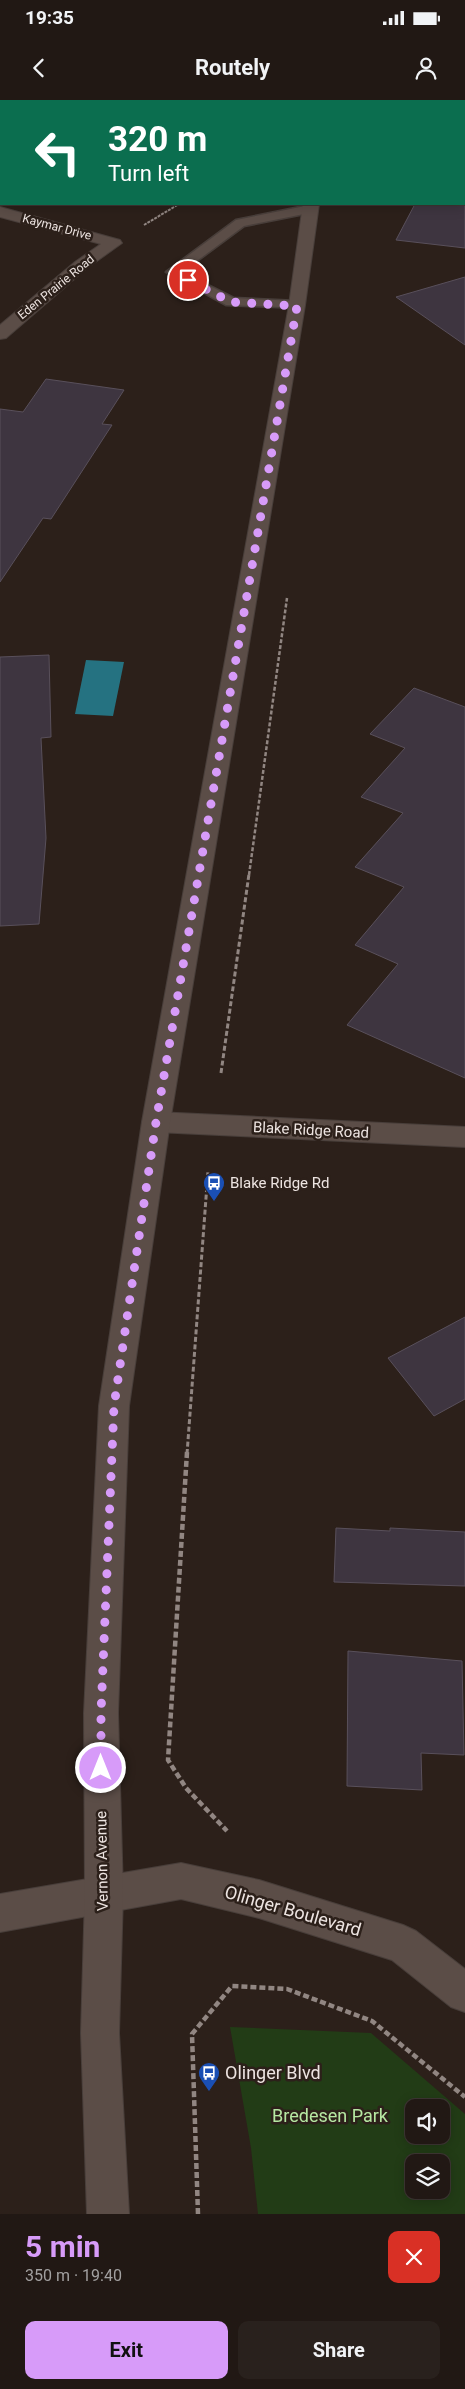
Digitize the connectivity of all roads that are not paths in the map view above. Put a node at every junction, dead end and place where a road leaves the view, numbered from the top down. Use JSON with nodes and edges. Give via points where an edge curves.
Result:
{"nodes":[{"id":1,"x":311,"y":206,"type":"edge"},
{"id":2,"x":0,"y":212,"type":"edge"},
{"id":3,"x":114,"y":243,"type":"joint"},
{"id":4,"x":297,"y":306,"type":"junction"},
{"id":5,"x":0,"y":334,"type":"edge"},
{"id":6,"x":156,"y":1122,"type":"junction"},
{"id":7,"x":465,"y":1137,"type":"edge"},
{"id":8,"x":104,"y":1894,"type":"junction"},
{"id":9,"x":0,"y":1913,"type":"edge"},
{"id":10,"x":465,"y":1993,"type":"edge"},
{"id":11,"x":108,"y":2214,"type":"edge"}],
"edges":[{"from":1,"to":4,"type":"main road","name":"Vernon Avenue"},
{"from":1,"to":4,"type":"lane","via":[[240,223],[173,272],[231,302]]},
{"from":2,"to":3,"type":"main road","name":"Kaymar Drive"},
{"from":3,"to":5,"type":"main road","name":"Eden Prairie Road","via":[[81,265]]},
{"from":4,"to":6,"type":"main road","name":"Vernon Avenue"},
{"from":6,"to":7,"type":"main road","name":"Blake Ridge Road"},
{"from":6,"to":8,"type":"main road","name":"Vernon Avenue","via":[[114,1406],[101,1713],[100,1804]]},
{"from":8,"to":9,"type":"main road","name":"Olinger Boulevard"},
{"from":8,"to":10,"type":"main road","name":"Olinger Boulevard","via":[[181,1881],[259,1899],[403,1944]]},
{"from":8,"to":11,"type":"main road","name":"Vernon Avenue","via":[[100,2033]]}]}
